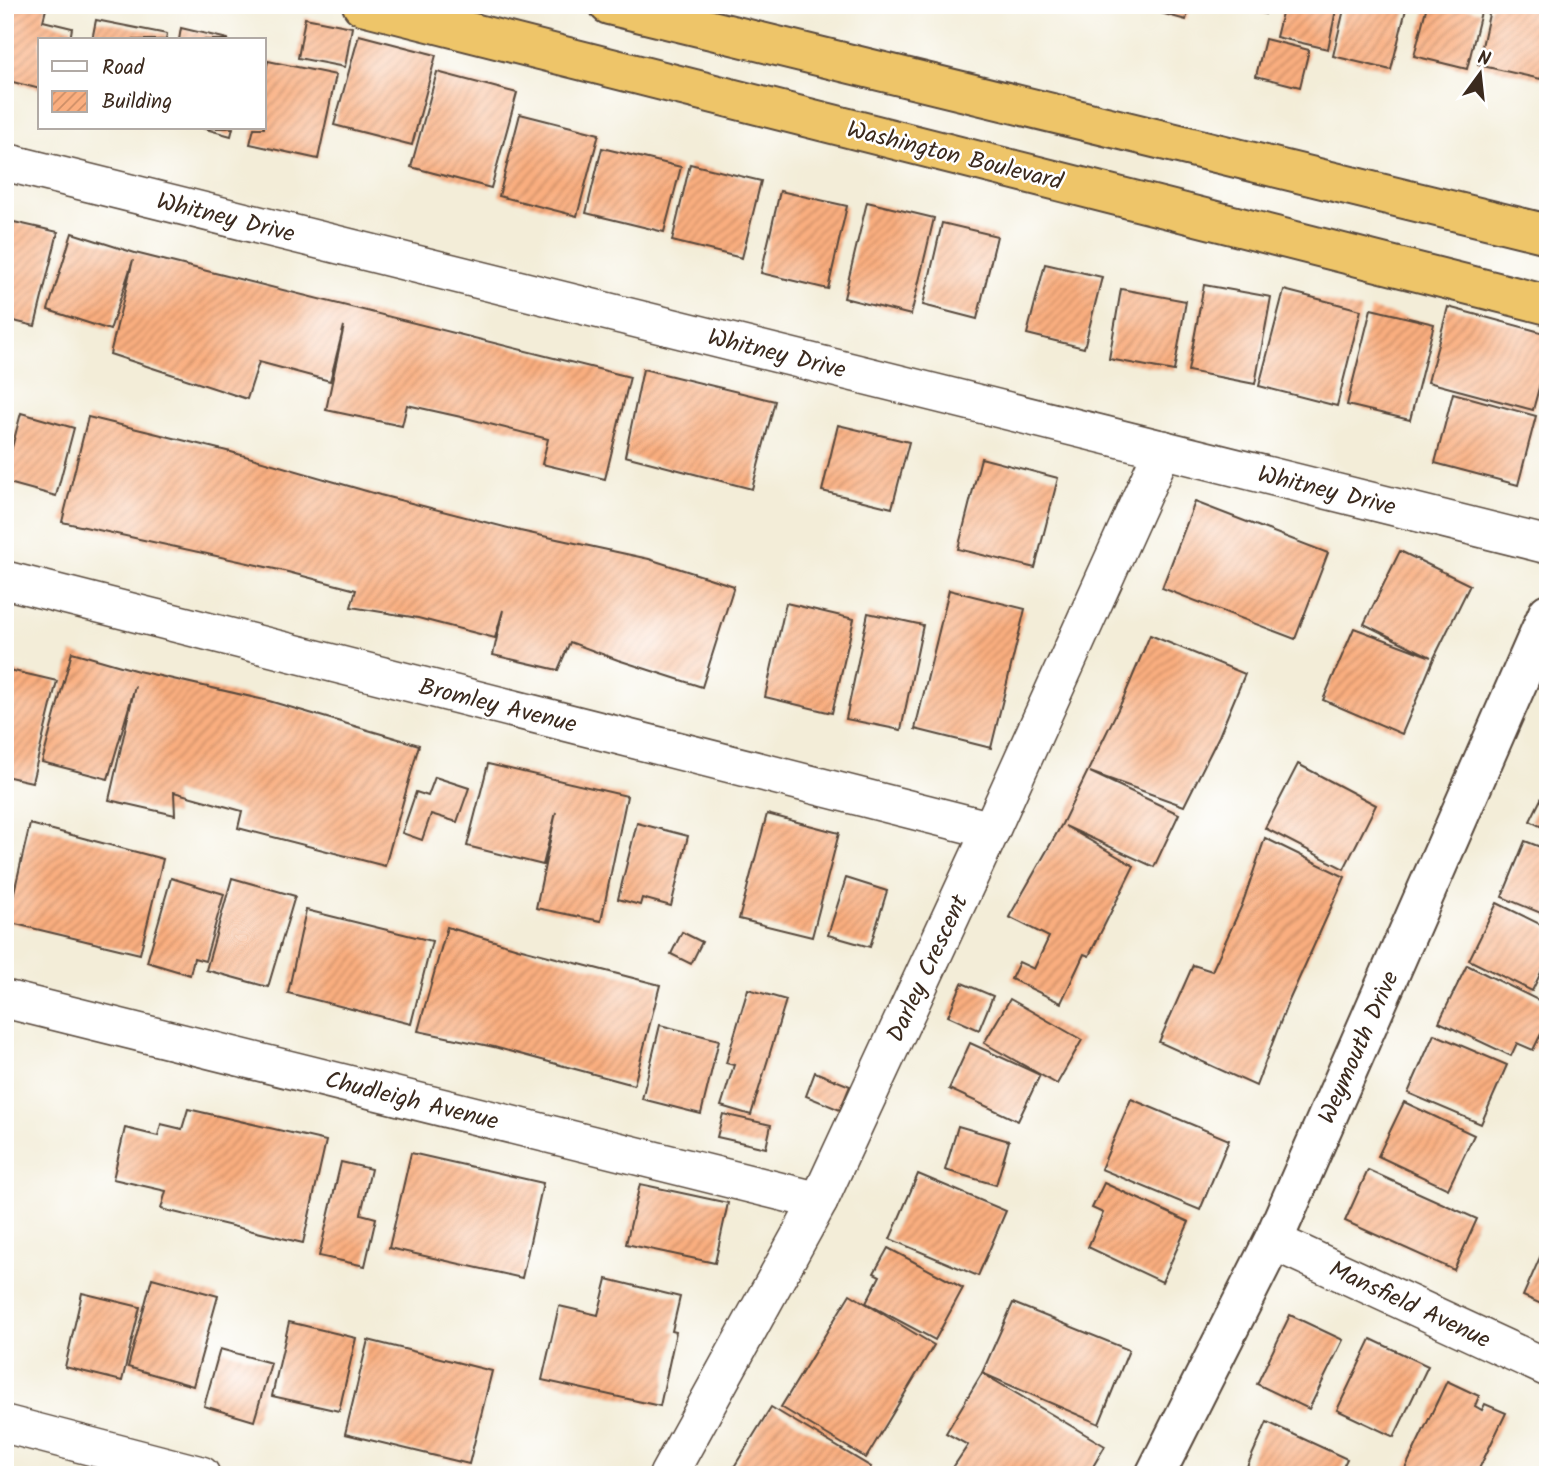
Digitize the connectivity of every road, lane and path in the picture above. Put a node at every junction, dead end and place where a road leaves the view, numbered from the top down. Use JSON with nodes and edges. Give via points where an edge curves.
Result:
{"nodes":[{"id":1,"x":362,"y":5,"type":"edge"},
{"id":2,"x":609,"y":5,"type":"edge"},
{"id":3,"x":5,"y":162,"type":"edge"},
{"id":4,"x":1548,"y":234,"type":"edge"},
{"id":5,"x":1548,"y":304,"type":"edge"},
{"id":6,"x":1163,"y":449,"type":"junction"},
{"id":7,"x":1548,"y":545,"type":"edge"},
{"id":8,"x":5,"y":580,"type":"edge"},
{"id":9,"x":1548,"y":613,"type":"edge"},
{"id":10,"x":990,"y":830,"type":"junction"},
{"id":11,"x":5,"y":999,"type":"edge"},
{"id":12,"x":819,"y":1201,"type":"junction"},
{"id":13,"x":1273,"y":1241,"type":"junction"},
{"id":14,"x":1548,"y":1368,"type":"edge"},
{"id":15,"x":5,"y":1424,"type":"edge"},
{"id":16,"x":201,"y":1475,"type":"edge"},
{"id":17,"x":668,"y":1475,"type":"edge"},
{"id":18,"x":1155,"y":1475,"type":"edge"}],
"edges":[{"from":1,"to":5,"type":"highway","name":"Washington Boulevard"},
{"from":2,"to":4,"type":"highway"},
{"from":3,"to":6,"type":"street","name":"Whitney Drive"},
{"from":6,"to":7,"type":"street","name":"Whitney Drive"},
{"from":6,"to":10,"type":"street","name":"Darley Crescent"},
{"from":8,"to":10,"type":"street","name":"Bromley Avenue"},
{"from":9,"to":13,"type":"street","name":"Weymouth Drive"},
{"from":10,"to":12,"type":"street","name":"Darley Crescent"},
{"from":11,"to":12,"type":"street","name":"Chudleigh Avenue"},
{"from":12,"to":17,"type":"street","name":"Darley Crescent"},
{"from":13,"to":14,"type":"street","name":"Mansfield Avenue"},
{"from":13,"to":18,"type":"street","name":"Weymouth Drive"},
{"from":15,"to":16,"type":"street"}]}
